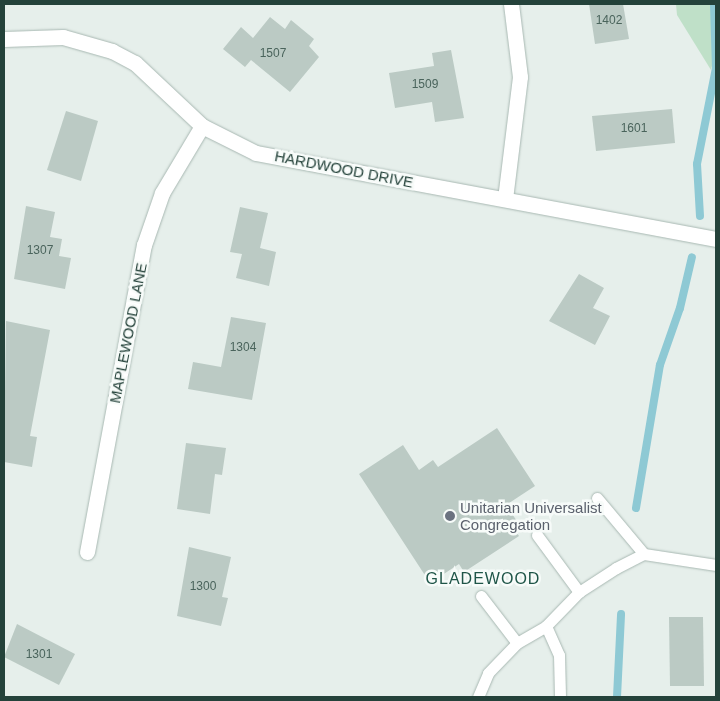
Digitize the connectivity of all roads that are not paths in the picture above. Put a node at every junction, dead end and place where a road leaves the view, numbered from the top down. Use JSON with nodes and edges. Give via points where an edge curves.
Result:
{"nodes":[{"id":1,"x":511,"y":4,"type":"edge"},
{"id":2,"x":4,"y":39,"type":"edge"},
{"id":3,"x":202,"y":126,"type":"junction"},
{"id":4,"x":506,"y":199,"type":"junction"},
{"id":5,"x":716,"y":239,"type":"edge"},
{"id":6,"x":597,"y":498,"type":"dead end"},
{"id":7,"x":537,"y":535,"type":"dead end"},
{"id":8,"x":87,"y":552,"type":"dead end"},
{"id":9,"x":644,"y":554,"type":"junction"},
{"id":10,"x":716,"y":565,"type":"edge"},
{"id":11,"x":579,"y":592,"type":"junction"},
{"id":12,"x":481,"y":596,"type":"dead end"},
{"id":13,"x":546,"y":626,"type":"junction"},
{"id":14,"x":517,"y":643,"type":"junction"},
{"id":15,"x":478,"y":697,"type":"edge"},
{"id":16,"x":560,"y":697,"type":"edge"}],
"edges":[{"from":1,"to":4,"type":"street","via":[[520,77]]},
{"from":2,"to":3,"type":"street","name":"HARDWOOD DRIVE","via":[[63,37],[112,51],[135,63]]},
{"from":3,"to":4,"type":"street","name":"HARDWOOD DRIVE","via":[[256,153]]},
{"from":3,"to":8,"type":"street","name":"MAPLEWOOD LANE","via":[[162,193],[144,245]]},
{"from":4,"to":5,"type":"street","name":"HARDWOOD DRIVE"},
{"from":6,"to":9,"type":"lane"},
{"from":7,"to":11,"type":"lane"},
{"from":9,"to":10,"type":"lane"},
{"from":9,"to":11,"type":"lane"},
{"from":11,"to":13,"type":"lane"},
{"from":12,"to":14,"type":"lane"},
{"from":13,"to":14,"type":"lane"},
{"from":13,"to":16,"type":"lane","via":[[559,655]]},
{"from":14,"to":15,"type":"lane","via":[[488,674]]}]}
